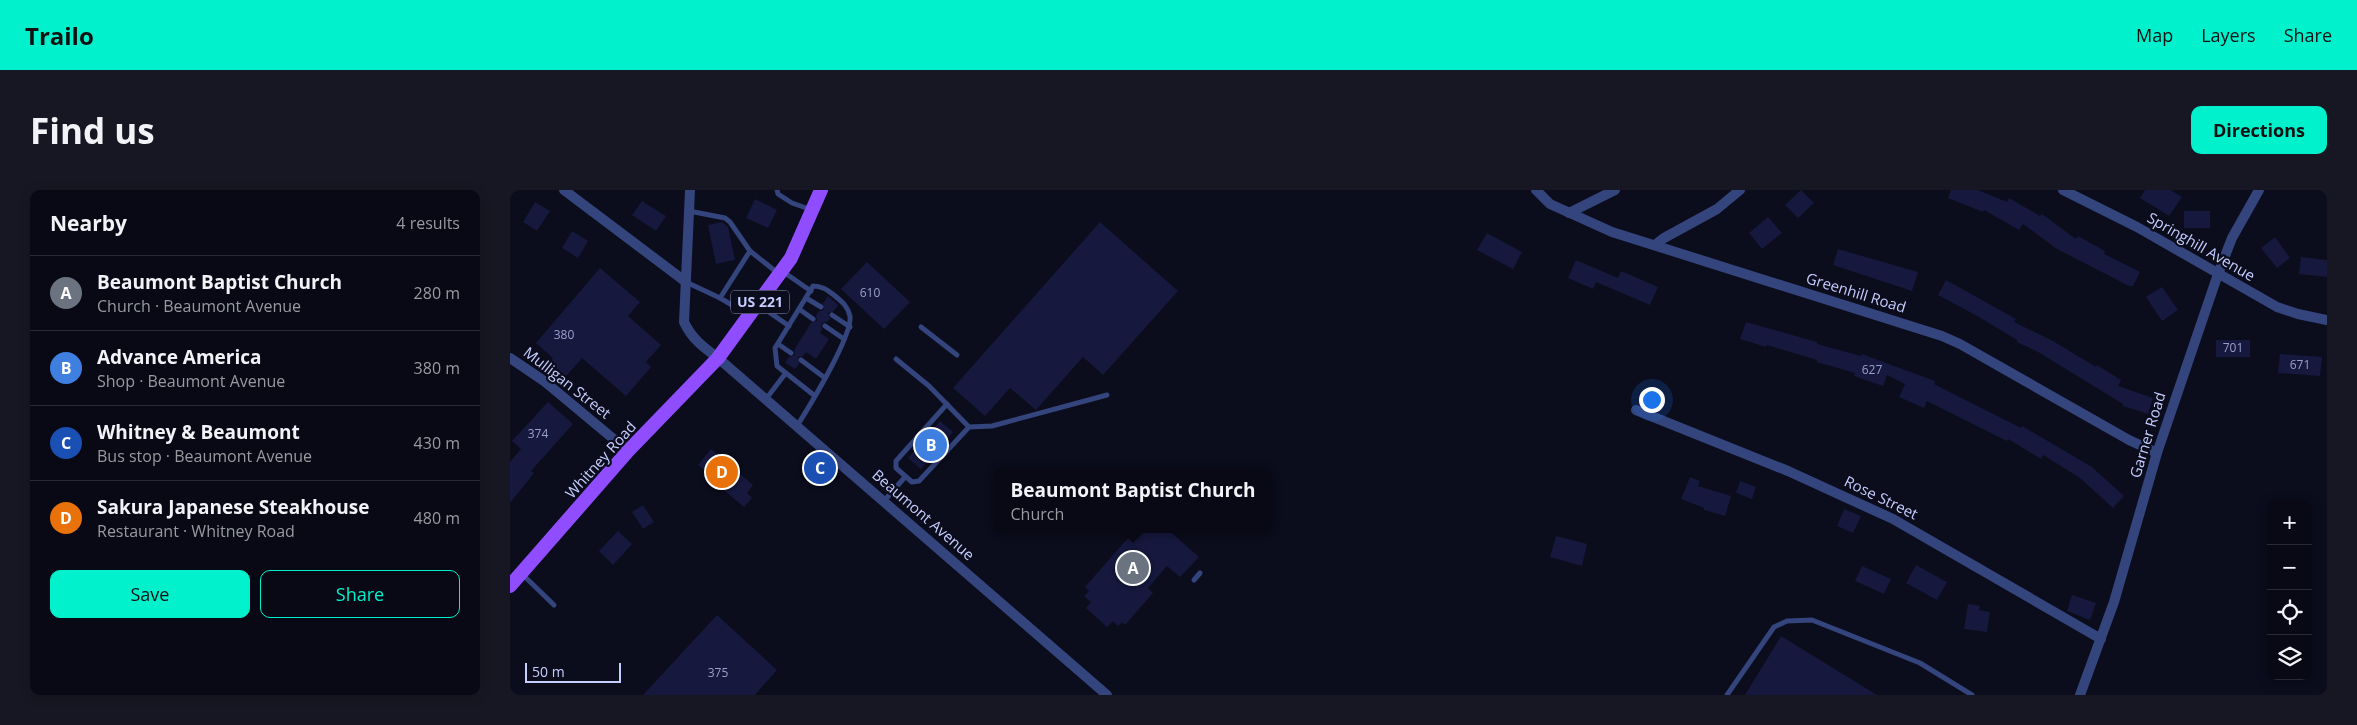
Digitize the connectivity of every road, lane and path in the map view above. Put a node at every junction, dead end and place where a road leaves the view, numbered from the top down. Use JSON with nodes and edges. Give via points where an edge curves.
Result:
{"nodes":[{"id":1,"x":564,"y":190,"type":"edge"},
{"id":2,"x":690,"y":190,"type":"edge"},
{"id":3,"x":777,"y":190,"type":"edge"},
{"id":4,"x":821,"y":190,"type":"edge"},
{"id":5,"x":1536,"y":190,"type":"edge"},
{"id":6,"x":1615,"y":190,"type":"edge"},
{"id":7,"x":1740,"y":190,"type":"edge"},
{"id":8,"x":2063,"y":190,"type":"edge"},
{"id":9,"x":2259,"y":190,"type":"edge"},
{"id":10,"x":813,"y":210,"type":"junction"},
{"id":11,"x":689,"y":211,"type":"junction"},
{"id":12,"x":1569,"y":213,"type":"junction"},
{"id":13,"x":1655,"y":245,"type":"junction"},
{"id":14,"x":750,"y":251,"type":"junction"},
{"id":15,"x":781,"y":272,"type":"junction"},
{"id":16,"x":2218,"y":274,"type":"junction"},
{"id":17,"x":686,"y":282,"type":"junction"},
{"id":18,"x":810,"y":291,"type":"junction"},
{"id":19,"x":720,"y":298,"type":"junction"},
{"id":20,"x":806,"y":298,"type":"junction"},
{"id":21,"x":758,"y":304,"type":"junction"},
{"id":22,"x":821,"y":307,"type":"dead end"},
{"id":23,"x":799,"y":309,"type":"junction"},
{"id":24,"x":832,"y":315,"type":"dead end"},
{"id":25,"x":750,"y":316,"type":"junction"},
{"id":26,"x":813,"y":319,"type":"dead end"},
{"id":27,"x":2327,"y":320,"type":"edge"},
{"id":28,"x":789,"y":326,"type":"junction"},
{"id":29,"x":825,"y":326,"type":"dead end"},
{"id":30,"x":850,"y":327,"type":"junction"},
{"id":31,"x":921,"y":327,"type":"dead end"},
{"id":32,"x":844,"y":339,"type":"junction"},
{"id":33,"x":778,"y":344,"type":"junction"},
{"id":34,"x":791,"y":353,"type":"dead end"},
{"id":35,"x":957,"y":355,"type":"dead end"},
{"id":36,"x":510,"y":358,"type":"edge"},
{"id":37,"x":718,"y":358,"type":"junction"},
{"id":38,"x":896,"y":358,"type":"dead end"},
{"id":39,"x":801,"y":360,"type":"dead end"},
{"id":40,"x":785,"y":374,"type":"junction"},
{"id":41,"x":825,"y":378,"type":"junction"},
{"id":42,"x":1107,"y":395,"type":"dead end"},
{"id":43,"x":815,"y":396,"type":"junction"},
{"id":44,"x":766,"y":399,"type":"junction"},
{"id":45,"x":947,"y":404,"type":"junction"},
{"id":46,"x":1636,"y":410,"type":"dead end"},
{"id":47,"x":797,"y":426,"type":"junction"},
{"id":48,"x":969,"y":427,"type":"junction"},
{"id":49,"x":628,"y":451,"type":"junction"},
{"id":50,"x":2157,"y":453,"type":"junction"},
{"id":51,"x":905,"y":477,"type":"junction"},
{"id":52,"x":884,"y":501,"type":"junction"},
{"id":53,"x":1200,"y":573,"type":"dead end"},
{"id":54,"x":521,"y":574,"type":"junction"},
{"id":55,"x":1194,"y":580,"type":"dead end"},
{"id":56,"x":510,"y":586,"type":"edge"},
{"id":57,"x":554,"y":605,"type":"dead end"},
{"id":58,"x":2100,"y":640,"type":"junction"},
{"id":59,"x":1107,"y":695,"type":"edge"},
{"id":60,"x":1727,"y":695,"type":"edge"},
{"id":61,"x":1972,"y":695,"type":"edge"},
{"id":62,"x":2080,"y":695,"type":"edge"}],
"edges":[{"from":1,"to":17,"type":"street"},
{"from":2,"to":11,"type":"street","name":"Beaumont Avenue"},
{"from":3,"to":10,"type":"lane","via":[[792,203]]},
{"from":4,"to":10,"type":"main road","number":"US 221"},
{"from":5,"to":12,"type":"street","name":"Greenhill Road","via":[[1550,204]]},
{"from":6,"to":12,"type":"street"},
{"from":7,"to":13,"type":"street","via":[[1717,209]]},
{"from":8,"to":16,"type":"street","name":"Springhill Avenue"},
{"from":9,"to":16,"type":"street","name":"Garner Road","via":[[2232,238]]},
{"from":10,"to":15,"type":"main road","number":"US 221"},
{"from":11,"to":14,"type":"lane","via":[[725,218]]},
{"from":11,"to":17,"type":"street","name":"Beaumont Avenue"},
{"from":12,"to":13,"type":"street","name":"Greenhill Road","via":[[1612,232]]},
{"from":13,"to":50,"type":"street","name":"Greenhill Road","via":[[1942,336]]},
{"from":14,"to":15,"type":"lane"},
{"from":14,"to":19,"type":"lane"},
{"from":15,"to":18,"type":"lane"},
{"from":15,"to":21,"type":"main road","number":"US 221"},
{"from":16,"to":27,"type":"street","name":"Springhill Avenue","via":[[2277,307]]},
{"from":16,"to":50,"type":"street","name":"Garner Road"},
{"from":17,"to":19,"type":"lane"},
{"from":17,"to":37,"type":"street","name":"Beaumont Avenue","via":[[684,322],[699,344]]},
{"from":18,"to":20,"type":"lane"},
{"from":18,"to":30,"type":"lane","via":[[813,286],[820,286],[843,302],[850,315]]},
{"from":19,"to":25,"type":"lane"},
{"from":20,"to":22,"type":"lane"},
{"from":20,"to":23,"type":"lane"},
{"from":21,"to":25,"type":"main road","number":"US 221"},
{"from":21,"to":28,"type":"lane"},
{"from":23,"to":26,"type":"lane"},
{"from":23,"to":28,"type":"lane"},
{"from":24,"to":30,"type":"lane"},
{"from":25,"to":37,"type":"main road","number":"US 221"},
{"from":28,"to":33,"type":"lane"},
{"from":29,"to":32,"type":"lane"},
{"from":30,"to":32,"type":"lane"},
{"from":31,"to":35,"type":"lane"},
{"from":32,"to":41,"type":"lane"},
{"from":33,"to":34,"type":"lane"},
{"from":33,"to":40,"type":"lane","via":[[775,348],[777,366]]},
{"from":36,"to":49,"type":"street","name":"Mulligan Street","via":[[544,381]]},
{"from":37,"to":44,"type":"street","name":"Beaumont Avenue"},
{"from":37,"to":49,"type":"main road","name":"Whitney Road","number":"US 221"},
{"from":38,"to":45,"type":"lane"},
{"from":39,"to":41,"type":"lane"},
{"from":40,"to":43,"type":"lane"},
{"from":40,"to":44,"type":"lane"},
{"from":41,"to":43,"type":"lane"},
{"from":42,"to":48,"type":"lane","via":[[992,426]]},
{"from":43,"to":47,"type":"lane"},
{"from":44,"to":47,"type":"street","name":"Beaumont Avenue"},
{"from":45,"to":48,"type":"lane"},
{"from":45,"to":51,"type":"lane","via":[[896,461],[896,468]]},
{"from":46,"to":58,"type":"street","name":"Rose Street","via":[[1788,471],[1893,520]]},
{"from":47,"to":52,"type":"street","name":"Beaumont Avenue"},
{"from":48,"to":51,"type":"lane","via":[[919,481],[912,482]]},
{"from":49,"to":54,"type":"main road","name":"Whitney Road","number":"US 221"},
{"from":50,"to":58,"type":"street","name":"Garner Road","via":[[2130,553]]},
{"from":51,"to":52,"type":"lane"},
{"from":52,"to":59,"type":"street","name":"Beaumont Avenue"},
{"from":53,"to":55,"type":"lane"},
{"from":54,"to":56,"type":"main road","name":"Whitney Road","number":"US 221"},
{"from":54,"to":57,"type":"lane"},
{"from":58,"to":62,"type":"street","name":"Garner Road"},
{"from":60,"to":61,"type":"lane","via":[[1774,627],[1787,621],[1812,620],[1920,663]]}]}
